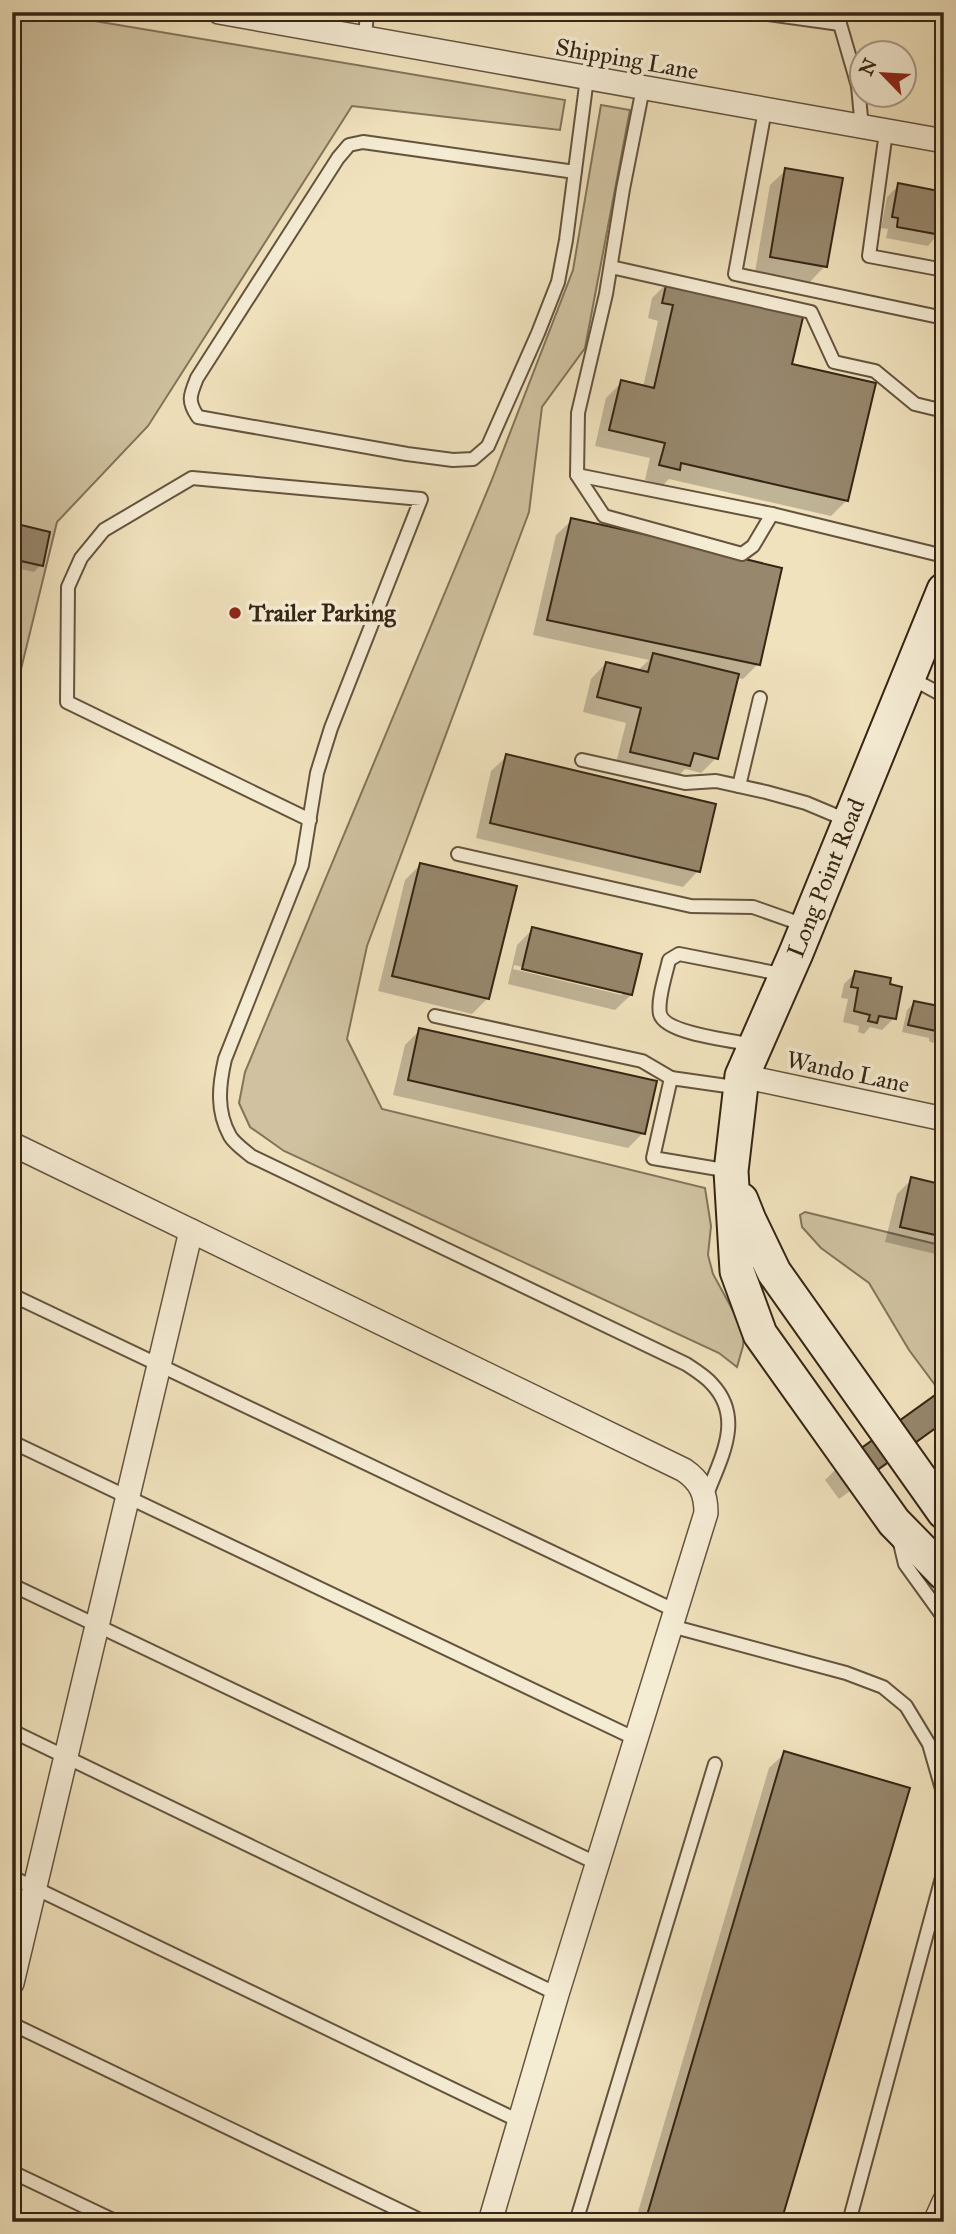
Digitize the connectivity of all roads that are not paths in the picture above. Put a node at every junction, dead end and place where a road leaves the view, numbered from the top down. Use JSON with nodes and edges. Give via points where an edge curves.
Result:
{"nodes":[{"id":1,"x":219,"y":12,"type":"edge"},
{"id":2,"x":367,"y":12,"type":"edge"},
{"id":3,"x":754,"y":12,"type":"edge"},
{"id":4,"x":264,"y":16,"type":"edge"},
{"id":5,"x":840,"y":18,"type":"edge"},
{"id":6,"x":365,"y":38,"type":"junction"},
{"id":7,"x":587,"y":78,"type":"junction"},
{"id":8,"x":643,"y":88,"type":"junction"},
{"id":9,"x":765,"y":110,"type":"junction"},
{"id":10,"x":862,"y":128,"type":"junction"},
{"id":11,"x":886,"y":132,"type":"junction"},
{"id":12,"x":944,"y":141,"type":"edge"},
{"id":13,"x":575,"y":172,"type":"junction"},
{"id":14,"x":611,"y":267,"type":"junction"},
{"id":15,"x":944,"y":270,"type":"edge"},
{"id":16,"x":944,"y":318,"type":"edge"},
{"id":17,"x":944,"y":411,"type":"edge"},
{"id":18,"x":577,"y":475,"type":"junction"},
{"id":19,"x":772,"y":514,"type":"junction"},
{"id":20,"x":944,"y":556,"type":"edge"},
{"id":21,"x":944,"y":590,"type":"edge"},
{"id":22,"x":908,"y":676,"type":"junction"},
{"id":23,"x":944,"y":696,"type":"edge"},
{"id":24,"x":760,"y":698,"type":"dead end"},
{"id":25,"x":582,"y":760,"type":"dead end"},
{"id":26,"x":739,"y":786,"type":"junction"},
{"id":27,"x":310,"y":820,"type":"junction"},
{"id":28,"x":850,"y":821,"type":"junction"},
{"id":29,"x":458,"y":854,"type":"dead end"},
{"id":30,"x":807,"y":926,"type":"junction"},
{"id":31,"x":787,"y":975,"type":"junction"},
{"id":32,"x":435,"y":1016,"type":"dead end"},
{"id":33,"x":755,"y":1045,"type":"junction"},
{"id":34,"x":671,"y":1078,"type":"junction"},
{"id":35,"x":742,"y":1082,"type":"junction"},
{"id":36,"x":944,"y":1119,"type":"edge"},
{"id":37,"x":12,"y":1144,"type":"edge"},
{"id":38,"x":731,"y":1171,"type":"junction"},
{"id":39,"x":191,"y":1231,"type":"junction"},
{"id":40,"x":12,"y":1295,"type":"edge"},
{"id":41,"x":159,"y":1365,"type":"junction"},
{"id":42,"x":12,"y":1442,"type":"edge"},
{"id":43,"x":128,"y":1497,"type":"junction"},
{"id":44,"x":706,"y":1497,"type":"junction"},
{"id":45,"x":944,"y":1512,"type":"edge"},
{"id":46,"x":894,"y":1522,"type":"junction"},
{"id":47,"x":944,"y":1573,"type":"edge"},
{"id":48,"x":12,"y":1585,"type":"edge"},
{"id":49,"x":674,"y":1618,"type":"junction"},
{"id":50,"x":944,"y":1618,"type":"edge"},
{"id":51,"x":97,"y":1625,"type":"junction"},
{"id":52,"x":12,"y":1731,"type":"edge"},
{"id":53,"x":636,"y":1739,"type":"junction"},
{"id":54,"x":66,"y":1757,"type":"junction"},
{"id":55,"x":715,"y":1764,"type":"dead end"},
{"id":56,"x":944,"y":1796,"type":"edge"},
{"id":57,"x":598,"y":1864,"type":"junction"},
{"id":58,"x":944,"y":1870,"type":"edge"},
{"id":59,"x":12,"y":1877,"type":"edge"},
{"id":60,"x":35,"y":1888,"type":"junction"},
{"id":61,"x":12,"y":1983,"type":"edge"},
{"id":62,"x":557,"y":1994,"type":"junction"},
{"id":63,"x":12,"y":2024,"type":"edge"},
{"id":64,"x":519,"y":2121,"type":"junction"},
{"id":65,"x":12,"y":2172,"type":"edge"},
{"id":66,"x":944,"y":2202,"type":"edge"},
{"id":67,"x":117,"y":2222,"type":"edge"},
{"id":68,"x":424,"y":2222,"type":"edge"},
{"id":69,"x":490,"y":2222,"type":"edge"},
{"id":70,"x":576,"y":2222,"type":"edge"},
{"id":71,"x":849,"y":2222,"type":"edge"},
{"id":72,"x":935,"y":2222,"type":"edge"}],
"edges":[{"from":1,"to":4,"type":"street","name":"Shipping Lane"},
{"from":2,"to":6,"type":"lane"},
{"from":3,"to":5,"type":"lane"},
{"from":4,"to":6,"type":"street","name":"Shipping Lane"},
{"from":5,"to":10,"type":"lane","via":[[858,86]]},
{"from":6,"to":7,"type":"street","name":"Shipping Lane"},
{"from":7,"to":8,"type":"street","name":"Shipping Lane"},
{"from":7,"to":13,"type":"lane"},
{"from":8,"to":9,"type":"street","name":"Shipping Lane"},
{"from":8,"to":14,"type":"lane"},
{"from":9,"to":10,"type":"street","name":"Shipping Lane"},
{"from":9,"to":16,"type":"lane","via":[[735,274]]},
{"from":10,"to":11,"type":"street","name":"Shipping Lane"},
{"from":11,"to":12,"type":"street","name":"Shipping Lane"},
{"from":11,"to":15,"type":"lane","via":[[869,256]]},
{"from":13,"to":13,"type":"lane","via":[[558,282],[488,446],[473,459],[407,454],[198,417],[192,409],[190,395],[197,378],[349,145],[363,142]]},
{"from":14,"to":17,"type":"lane","via":[[811,312],[834,362],[875,371],[915,404]]},
{"from":14,"to":18,"type":"lane","via":[[579,413]]},
{"from":18,"to":19,"type":"lane"},
{"from":18,"to":19,"type":"lane","via":[[604,516],[741,554],[753,545]]},
{"from":19,"to":20,"type":"lane"},
{"from":21,"to":22,"type":"main road","name":"Long Point Road"},
{"from":22,"to":23,"type":"lane"},
{"from":22,"to":28,"type":"main road","name":"Long Point Road"},
{"from":24,"to":26,"type":"lane"},
{"from":25,"to":26,"type":"lane","via":[[685,783],[716,781]]},
{"from":26,"to":28,"type":"lane","via":[[806,803]]},
{"from":27,"to":27,"type":"lane","via":[[317,773],[331,728],[421,499],[192,478],[104,530],[81,558],[68,587],[67,702]]},
{"from":27,"to":44,"type":"lane","via":[[302,865],[225,1059],[219,1096],[230,1137],[251,1156],[686,1364],[712,1383],[724,1400],[730,1421]]},
{"from":28,"to":30,"type":"main road","name":"Long Point Road"},
{"from":29,"to":30,"type":"lane","via":[[691,906],[753,907]]},
{"from":30,"to":31,"type":"main road","name":"Long Point Road"},
{"from":31,"to":33,"type":"main road","name":"Long Point Road"},
{"from":31,"to":33,"type":"lane","via":[[679,954],[669,960],[660,1007],[664,1022],[677,1030]]},
{"from":32,"to":34,"type":"lane","via":[[642,1061]]},
{"from":33,"to":35,"type":"main road","name":"Long Point Road"},
{"from":34,"to":35,"type":"lane"},
{"from":34,"to":38,"type":"lane","via":[[653,1158]]},
{"from":35,"to":36,"type":"street","name":"Wando Lane"},
{"from":35,"to":38,"type":"main road","name":"Long Point Road"},
{"from":37,"to":39,"type":"street"},
{"from":38,"to":45,"type":"main road","via":[[774,1272]]},
{"from":38,"to":46,"type":"main road","name":"Long Point Road","via":[[737,1270],[760,1334]]},
{"from":39,"to":41,"type":"street"},
{"from":39,"to":44,"type":"street","via":[[684,1470],[697,1479]]},
{"from":40,"to":41,"type":"lane"},
{"from":41,"to":43,"type":"street"},
{"from":41,"to":49,"type":"lane"},
{"from":42,"to":43,"type":"lane"},
{"from":43,"to":51,"type":"street"},
{"from":43,"to":53,"type":"lane"},
{"from":44,"to":49,"type":"street","via":[[706,1513]]},
{"from":46,"to":47,"type":"main road","name":"Long Point Road"},
{"from":46,"to":50,"type":"lane","via":[[905,1564]]},
{"from":48,"to":51,"type":"lane"},
{"from":49,"to":53,"type":"street"},
{"from":49,"to":56,"type":"lane","via":[[883,1687],[906,1706],[929,1744]]},
{"from":51,"to":54,"type":"street"},
{"from":51,"to":57,"type":"lane"},
{"from":52,"to":54,"type":"lane"},
{"from":53,"to":57,"type":"street"},
{"from":54,"to":60,"type":"street"},
{"from":54,"to":62,"type":"lane"},
{"from":55,"to":70,"type":"lane"},
{"from":57,"to":62,"type":"street"},
{"from":58,"to":71,"type":"lane"},
{"from":59,"to":60,"type":"lane"},
{"from":60,"to":61,"type":"street"},
{"from":60,"to":64,"type":"lane"},
{"from":62,"to":64,"type":"street"},
{"from":63,"to":68,"type":"lane"},
{"from":64,"to":69,"type":"street"},
{"from":65,"to":67,"type":"lane"},
{"from":66,"to":72,"type":"street"}]}
